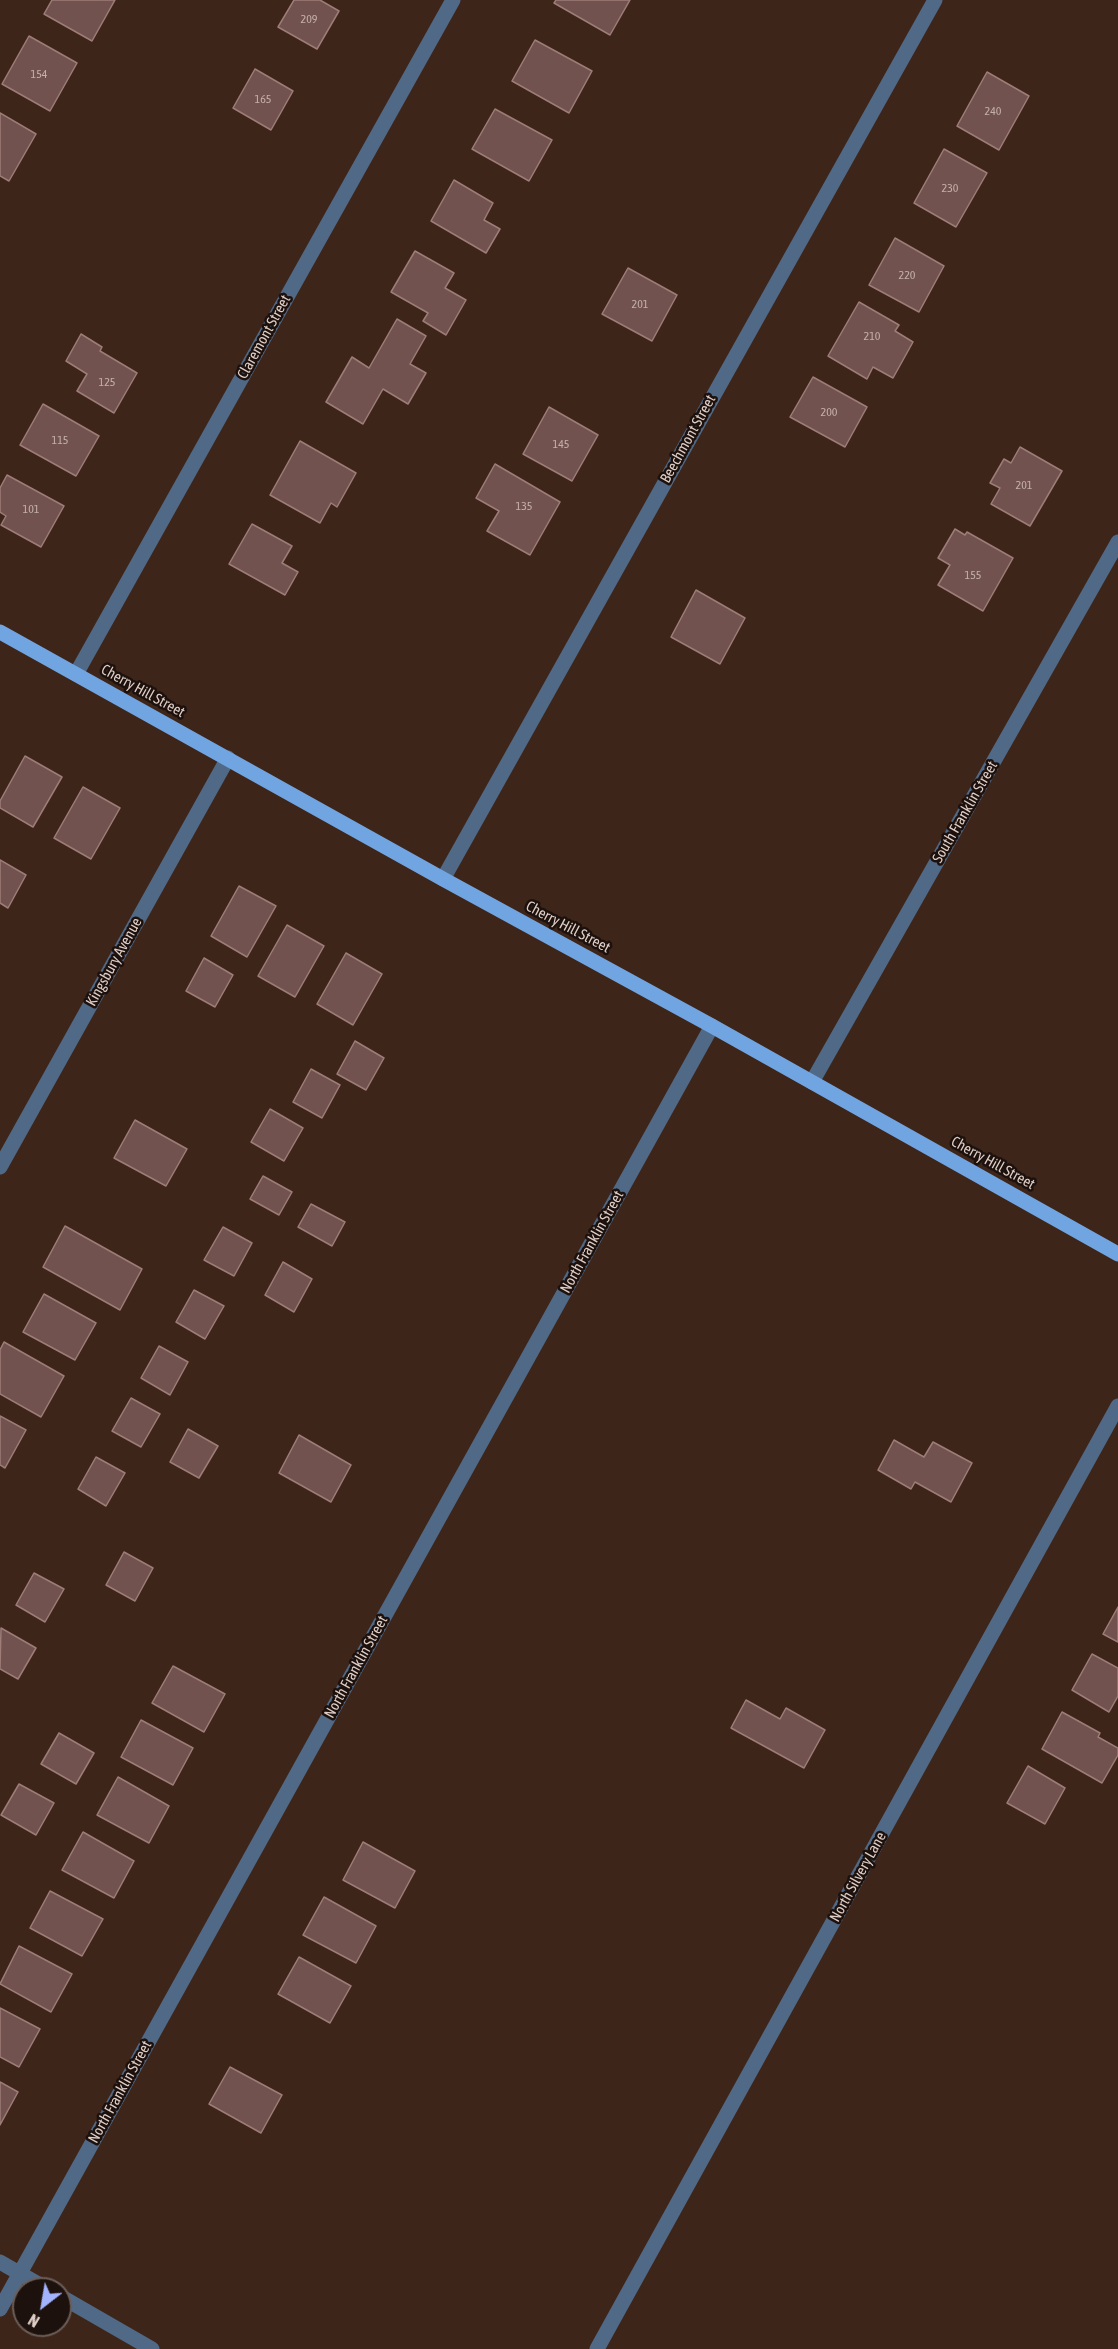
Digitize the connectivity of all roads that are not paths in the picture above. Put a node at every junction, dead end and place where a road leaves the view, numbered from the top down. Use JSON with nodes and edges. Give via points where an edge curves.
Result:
{"nodes":[{"id":1,"x":453,"y":0,"type":"edge"},
{"id":2,"x":935,"y":0,"type":"edge"},
{"id":3,"x":1118,"y":542,"type":"edge"},
{"id":4,"x":0,"y":632,"type":"edge"},
{"id":5,"x":76,"y":674,"type":"junction"},
{"id":6,"x":228,"y":758,"type":"junction"},
{"id":7,"x":442,"y":879,"type":"junction"},
{"id":8,"x":712,"y":1026,"type":"junction"},
{"id":9,"x":812,"y":1082,"type":"junction"},
{"id":10,"x":0,"y":1167,"type":"edge"},
{"id":11,"x":1118,"y":1254,"type":"edge"},
{"id":12,"x":1118,"y":1406,"type":"edge"},
{"id":13,"x":0,"y":2262,"type":"edge"},
{"id":14,"x":20,"y":2273,"type":"junction"},
{"id":15,"x":27,"y":2277,"type":"edge"},
{"id":16,"x":72,"y":2303,"type":"edge"},
{"id":17,"x":0,"y":2309,"type":"edge"},
{"id":18,"x":152,"y":2349,"type":"edge"},
{"id":19,"x":597,"y":2349,"type":"edge"}],
"edges":[{"from":1,"to":5,"type":"street","name":"Claremont Street"},
{"from":2,"to":7,"type":"street","name":"Beechmont Street"},
{"from":3,"to":9,"type":"street","name":"South Franklin Street"},
{"from":4,"to":5,"type":"main road","name":"Cherry Hill Street"},
{"from":5,"to":6,"type":"main road","name":"Cherry Hill Street"},
{"from":6,"to":7,"type":"main road","name":"Cherry Hill Street"},
{"from":6,"to":10,"type":"street","name":"Kingsbury Avenue"},
{"from":7,"to":8,"type":"main road","name":"Cherry Hill Street"},
{"from":8,"to":9,"type":"main road","name":"Cherry Hill Street"},
{"from":8,"to":14,"type":"street","name":"North Franklin Street"},
{"from":9,"to":11,"type":"main road","name":"Cherry Hill Street"},
{"from":12,"to":19,"type":"street","name":"North Silvery Lane"},
{"from":13,"to":14,"type":"street"},
{"from":14,"to":15,"type":"street"},
{"from":14,"to":17,"type":"street","name":"North Franklin Street"},
{"from":16,"to":18,"type":"street"}]}
